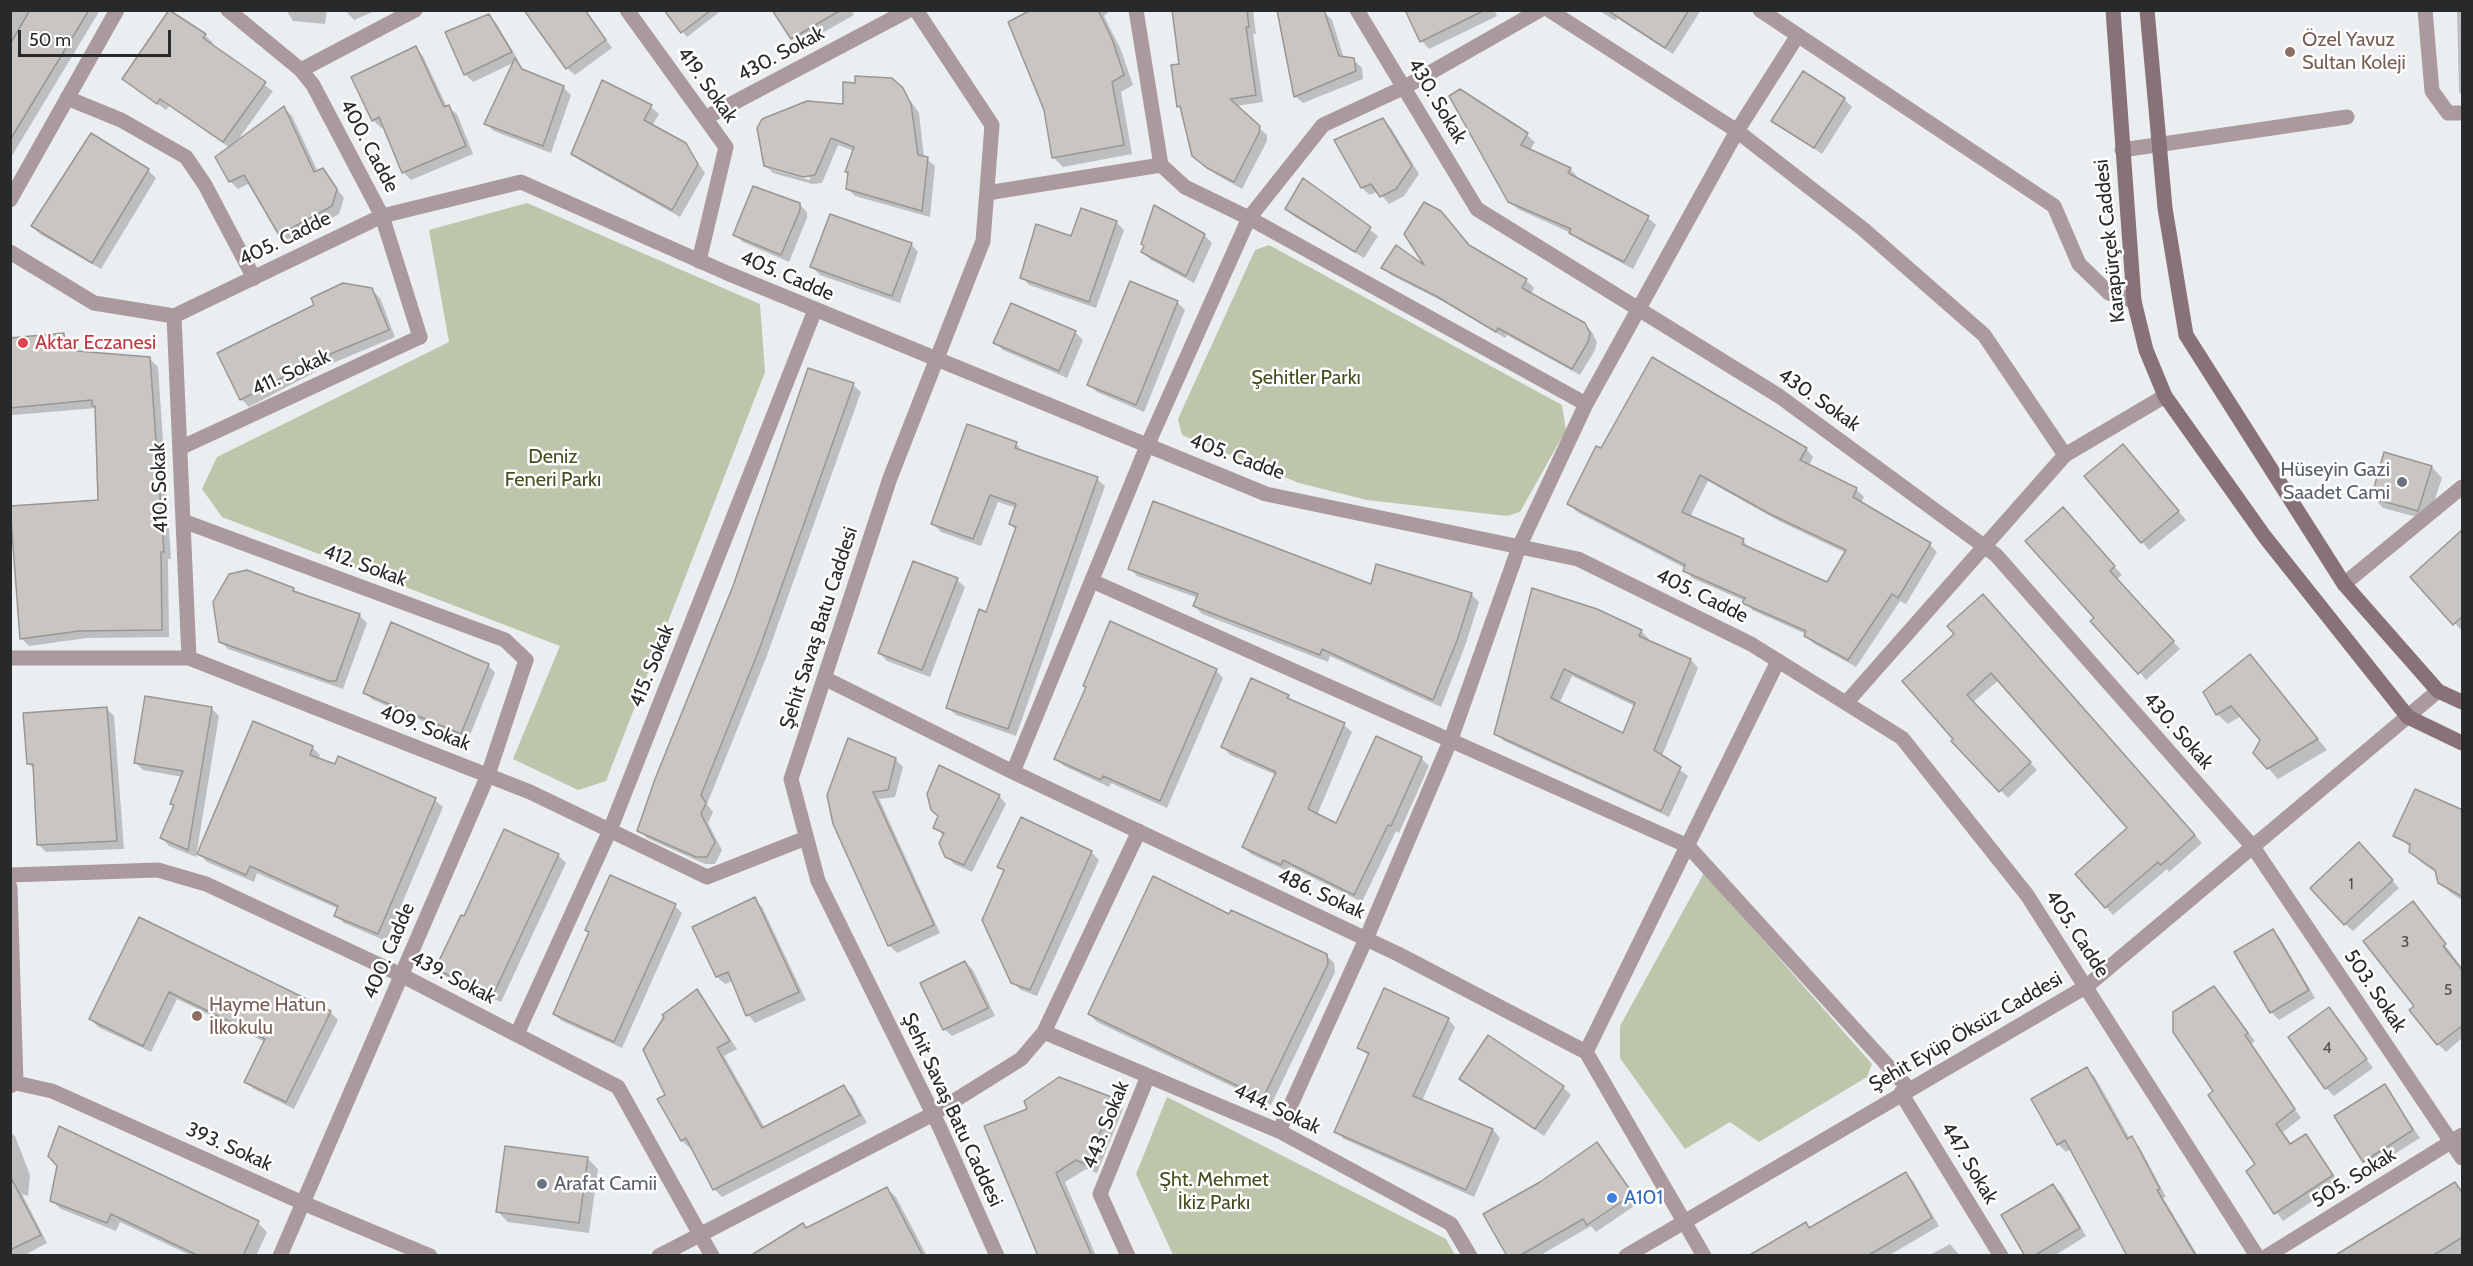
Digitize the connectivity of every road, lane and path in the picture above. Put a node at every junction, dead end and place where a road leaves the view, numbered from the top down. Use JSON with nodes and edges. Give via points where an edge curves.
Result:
{"nodes":[{"id":1,"x":117,"y":10,"type":"edge"},
{"id":2,"x":228,"y":10,"type":"edge"},
{"id":3,"x":415,"y":10,"type":"edge"},
{"id":4,"x":627,"y":10,"type":"edge"},
{"id":5,"x":909,"y":10,"type":"edge"},
{"id":6,"x":916,"y":10,"type":"edge"},
{"id":7,"x":1136,"y":10,"type":"edge"},
{"id":8,"x":1358,"y":10,"type":"edge"},
{"id":9,"x":1540,"y":10,"type":"edge"},
{"id":10,"x":1549,"y":10,"type":"edge"},
{"id":11,"x":1760,"y":10,"type":"edge"},
{"id":12,"x":2113,"y":10,"type":"edge"},
{"id":13,"x":2147,"y":10,"type":"edge"},
{"id":14,"x":2425,"y":10,"type":"edge"},
{"id":15,"x":1798,"y":36,"type":"junction"},
{"id":16,"x":301,"y":70,"type":"junction"},
{"id":17,"x":1405,"y":87,"type":"junction"},
{"id":18,"x":67,"y":98,"type":"junction"},
{"id":19,"x":2463,"y":113,"type":"edge"},
{"id":20,"x":2347,"y":117,"type":"dead end"},
{"id":21,"x":705,"y":118,"type":"junction"},
{"id":22,"x":1737,"y":131,"type":"junction"},
{"id":23,"x":2159,"y":144,"type":"junction"},
{"id":24,"x":2122,"y":150,"type":"junction"},
{"id":25,"x":1161,"y":165,"type":"junction"},
{"id":26,"x":987,"y":193,"type":"junction"},
{"id":27,"x":10,"y":200,"type":"edge"},
{"id":28,"x":382,"y":216,"type":"junction"},
{"id":29,"x":1249,"y":218,"type":"junction"},
{"id":30,"x":10,"y":252,"type":"edge"},
{"id":31,"x":699,"y":261,"type":"junction"},
{"id":32,"x":254,"y":278,"type":"junction"},
{"id":33,"x":2134,"y":300,"type":"junction"},
{"id":34,"x":1639,"y":309,"type":"junction"},
{"id":35,"x":815,"y":310,"type":"junction"},
{"id":36,"x":174,"y":316,"type":"junction"},
{"id":37,"x":420,"y":337,"type":"joint"},
{"id":38,"x":936,"y":361,"type":"junction"},
{"id":39,"x":2165,"y":396,"type":"junction"},
{"id":40,"x":1586,"y":404,"type":"junction"},
{"id":41,"x":1148,"y":446,"type":"junction"},
{"id":42,"x":180,"y":448,"type":"junction"},
{"id":43,"x":2065,"y":455,"type":"junction"},
{"id":44,"x":2463,"y":487,"type":"edge"},
{"id":45,"x":183,"y":521,"type":"junction"},
{"id":46,"x":1520,"y":547,"type":"junction"},
{"id":47,"x":1984,"y":547,"type":"junction"},
{"id":48,"x":1092,"y":581,"type":"junction"},
{"id":49,"x":2344,"y":584,"type":"junction"},
{"id":50,"x":10,"y":658,"type":"edge"},
{"id":51,"x":189,"y":658,"type":"junction"},
{"id":52,"x":526,"y":660,"type":"joint"},
{"id":53,"x":1778,"y":661,"type":"junction"},
{"id":54,"x":825,"y":678,"type":"junction"},
{"id":55,"x":2438,"y":691,"type":"junction"},
{"id":56,"x":2463,"y":702,"type":"edge"},
{"id":57,"x":1846,"y":703,"type":"junction"},
{"id":58,"x":2408,"y":717,"type":"junction"},
{"id":59,"x":1451,"y":740,"type":"junction"},
{"id":60,"x":2463,"y":743,"type":"edge"},
{"id":61,"x":1013,"y":772,"type":"junction"},
{"id":62,"x":488,"y":775,"type":"junction"},
{"id":63,"x":610,"y":830,"type":"junction"},
{"id":64,"x":1139,"y":831,"type":"junction"},
{"id":65,"x":806,"y":838,"type":"junction"},
{"id":66,"x":1688,"y":846,"type":"junction"},
{"id":67,"x":2253,"y":847,"type":"junction"},
{"id":68,"x":10,"y":875,"type":"edge"},
{"id":69,"x":10,"y":887,"type":"edge"},
{"id":70,"x":1366,"y":939,"type":"junction"},
{"id":71,"x":401,"y":975,"type":"junction"},
{"id":72,"x":2087,"y":986,"type":"junction"},
{"id":73,"x":1044,"y":1032,"type":"junction"},
{"id":74,"x":517,"y":1034,"type":"junction"},
{"id":75,"x":1587,"y":1052,"type":"junction"},
{"id":76,"x":1148,"y":1076,"type":"junction"},
{"id":77,"x":13,"y":1084,"type":"edge"},
{"id":78,"x":1905,"y":1091,"type":"junction"},
{"id":79,"x":933,"y":1114,"type":"junction"},
{"id":80,"x":1279,"y":1131,"type":"junction"},
{"id":81,"x":2457,"y":1139,"type":"edge"},
{"id":82,"x":2463,"y":1158,"type":"edge"},
{"id":83,"x":303,"y":1203,"type":"junction"},
{"id":84,"x":1686,"y":1222,"type":"junction"},
{"id":85,"x":699,"y":1233,"type":"junction"},
{"id":86,"x":279,"y":1256,"type":"edge"},
{"id":87,"x":430,"y":1256,"type":"edge"},
{"id":88,"x":659,"y":1256,"type":"edge"},
{"id":89,"x":711,"y":1256,"type":"edge"},
{"id":90,"x":997,"y":1256,"type":"edge"},
{"id":91,"x":1128,"y":1256,"type":"edge"},
{"id":92,"x":1470,"y":1256,"type":"edge"},
{"id":93,"x":1626,"y":1256,"type":"edge"},
{"id":94,"x":1704,"y":1256,"type":"edge"},
{"id":95,"x":2001,"y":1256,"type":"edge"},
{"id":96,"x":2257,"y":1256,"type":"edge"},
{"id":97,"x":2267,"y":1256,"type":"edge"}],
"edges":[{"from":1,"to":18,"type":"street"},
{"from":2,"to":16,"type":"street","name":"400. Cadde"},
{"from":3,"to":16,"type":"street"},
{"from":4,"to":21,"type":"street","name":"419. Sokak"},
{"from":5,"to":21,"type":"street","name":"430. Sokak"},
{"from":6,"to":26,"type":"street","name":"Şehit Savaş Batu Caddesi","via":[[992,125]]},
{"from":7,"to":25,"type":"street"},
{"from":8,"to":17,"type":"street","name":"430. Sokak"},
{"from":9,"to":17,"type":"street"},
{"from":10,"to":22,"type":"street"},
{"from":11,"to":15,"type":"street"},
{"from":12,"to":24,"type":"main road","name":"Karapürçek Caddesi"},
{"from":13,"to":23,"type":"main road"},
{"from":14,"to":19,"type":"street","via":[[2432,91],[2448,113]]},
{"from":15,"to":22,"type":"street"},
{"from":15,"to":33,"type":"street","via":[[2054,206],[2079,264],[2109,294]]},
{"from":16,"to":28,"type":"street","name":"400. Cadde","via":[[313,85]]},
{"from":17,"to":29,"type":"street","via":[[1323,124]]},
{"from":17,"to":34,"type":"street","name":"430. Sokak","via":[[1477,209]]},
{"from":18,"to":27,"type":"street"},
{"from":18,"to":32,"type":"street","via":[[121,120],[186,157]]},
{"from":20,"to":23,"type":"street"},
{"from":21,"to":31,"type":"street","name":"419. Sokak","via":[[726,147]]},
{"from":22,"to":34,"type":"street"},
{"from":22,"to":43,"type":"street","via":[[1863,229],[1984,335]]},
{"from":23,"to":24,"type":"street"},
{"from":23,"to":49,"type":"main road","via":[[2165,208],[2186,335]]},
{"from":24,"to":33,"type":"main road","name":"Karapürçek Caddesi"},
{"from":25,"to":26,"type":"street"},
{"from":25,"to":29,"type":"street","via":[[1185,187]]},
{"from":26,"to":38,"type":"street","name":"Şehit Savaş Batu Caddesi","via":[[983,241]]},
{"from":28,"to":31,"type":"street","name":"405. Cadde","via":[[521,182]]},
{"from":28,"to":32,"type":"street","name":"405. Cadde"},
{"from":28,"to":37,"type":"street","name":"400. Cadde"},
{"from":29,"to":40,"type":"street"},
{"from":29,"to":41,"type":"street"},
{"from":30,"to":36,"type":"street","via":[[94,303]]},
{"from":31,"to":35,"type":"street","name":"405. Cadde"},
{"from":32,"to":36,"type":"street","name":"405. Cadde"},
{"from":33,"to":39,"type":"main road","name":"Karapürçek Caddesi","via":[[2146,350]]},
{"from":34,"to":40,"type":"street"},
{"from":34,"to":47,"type":"street","name":"430. Sokak","via":[[1779,396]]},
{"from":35,"to":38,"type":"street","name":"405. Cadde"},
{"from":35,"to":63,"type":"street","name":"415. Sokak"},
{"from":36,"to":42,"type":"street","name":"410. Sokak"},
{"from":37,"to":42,"type":"street","name":"411. Sokak"},
{"from":38,"to":41,"type":"street","name":"405. Cadde"},
{"from":38,"to":54,"type":"street","name":"Şehit Savaş Batu Caddesi","via":[[890,478]]},
{"from":39,"to":43,"type":"street"},
{"from":39,"to":58,"type":"main road","name":"Karapürçek Caddesi","via":[[2265,537]]},
{"from":40,"to":46,"type":"street"},
{"from":41,"to":46,"type":"street","name":"405. Cadde","via":[[1266,494]]},
{"from":41,"to":48,"type":"street"},
{"from":42,"to":45,"type":"street","name":"410. Sokak"},
{"from":43,"to":47,"type":"street"},
{"from":44,"to":49,"type":"street"},
{"from":45,"to":51,"type":"street","name":"410. Sokak"},
{"from":45,"to":52,"type":"street","name":"412. Sokak","via":[[505,640]]},
{"from":46,"to":53,"type":"street","name":"405. Cadde","via":[[1578,559]]},
{"from":46,"to":59,"type":"street"},
{"from":47,"to":57,"type":"street"},
{"from":47,"to":67,"type":"street","name":"430. Sokak","via":[[1996,555]]},
{"from":48,"to":59,"type":"street"},
{"from":48,"to":61,"type":"street"},
{"from":49,"to":55,"type":"main road"},
{"from":50,"to":51,"type":"street","name":"409. Sokak"},
{"from":51,"to":62,"type":"street","name":"409. Sokak"},
{"from":52,"to":62,"type":"street","name":"400. Cadde"},
{"from":53,"to":57,"type":"street","name":"405. Cadde"},
{"from":53,"to":66,"type":"street"},
{"from":54,"to":61,"type":"street","name":"486. Sokak"},
{"from":54,"to":65,"type":"street","name":"Şehit Savaş Batu Caddesi","via":[[791,779]]},
{"from":55,"to":56,"type":"main road"},
{"from":55,"to":58,"type":"street","name":"Şehit Eyüp Öksüz Caddesi"},
{"from":57,"to":72,"type":"street","name":"405. Cadde","via":[[1902,738],[2027,895]]},
{"from":58,"to":60,"type":"main road","name":"Karapürçek Caddesi"},
{"from":58,"to":67,"type":"street","name":"Şehit Eyüp Öksüz Caddesi"},
{"from":59,"to":66,"type":"street"},
{"from":59,"to":70,"type":"street"},
{"from":61,"to":64,"type":"street","name":"486. Sokak"},
{"from":62,"to":63,"type":"street","name":"409. Sokak"},
{"from":62,"to":71,"type":"street","name":"400. Cadde"},
{"from":63,"to":65,"type":"street","name":"409. Sokak","via":[[707,877]]},
{"from":63,"to":74,"type":"street","name":"415. Sokak"},
{"from":64,"to":70,"type":"street","name":"486. Sokak"},
{"from":64,"to":73,"type":"street"},
{"from":65,"to":79,"type":"street","name":"Şehit Savaş Batu Caddesi","via":[[818,881]]},
{"from":66,"to":75,"type":"street"},
{"from":66,"to":78,"type":"street","name":"447. Sokak"},
{"from":67,"to":72,"type":"street","name":"Şehit Eyüp Öksüz Caddesi"},
{"from":67,"to":81,"type":"street","name":"503. Sokak"},
{"from":68,"to":71,"type":"street","name":"439. Sokak","via":[[158,870],[206,884]]},
{"from":69,"to":77,"type":"street"},
{"from":70,"to":75,"type":"street","name":"486. Sokak"},
{"from":70,"to":80,"type":"street"},
{"from":71,"to":74,"type":"street","name":"439. Sokak"},
{"from":71,"to":83,"type":"street","name":"400. Cadde"},
{"from":72,"to":78,"type":"street","name":"Şehit Eyüp Öksüz Caddesi"},
{"from":72,"to":96,"type":"street","name":"405. Cadde"},
{"from":73,"to":76,"type":"street","name":"444. Sokak"},
{"from":73,"to":79,"type":"street","via":[[1021,1059]]},
{"from":74,"to":85,"type":"street","name":"439. Sokak","via":[[618,1087]]},
{"from":75,"to":84,"type":"street"},
{"from":76,"to":80,"type":"street","name":"444. Sokak"},
{"from":76,"to":91,"type":"street","name":"443. Sokak","via":[[1100,1194]]},
{"from":77,"to":83,"type":"street","name":"393. Sokak","via":[[52,1091]]},
{"from":78,"to":84,"type":"street","name":"Şehit Eyüp Öksüz Caddesi"},
{"from":78,"to":95,"type":"street","name":"447. Sokak"},
{"from":79,"to":85,"type":"street"},
{"from":79,"to":90,"type":"street","name":"Şehit Savaş Batu Caddesi"},
{"from":80,"to":92,"type":"street","name":"444. Sokak","via":[[1451,1224]]},
{"from":81,"to":82,"type":"street","name":"503. Sokak"},
{"from":81,"to":97,"type":"street","name":"505. Sokak"},
{"from":83,"to":86,"type":"street","name":"400. Cadde"},
{"from":83,"to":87,"type":"street","name":"393. Sokak"},
{"from":84,"to":93,"type":"street","name":"Şehit Eyüp Öksüz Caddesi"},
{"from":84,"to":94,"type":"street"},
{"from":85,"to":88,"type":"street"},
{"from":85,"to":89,"type":"street","name":"439. Sokak"}]}
